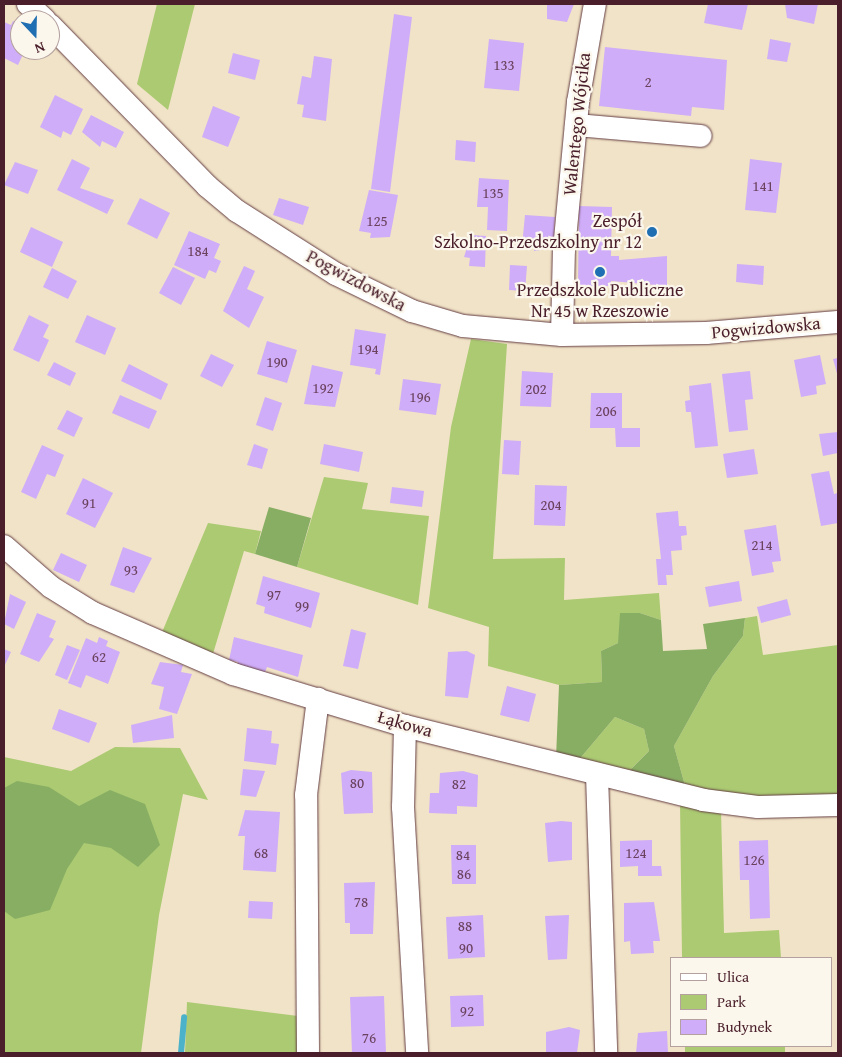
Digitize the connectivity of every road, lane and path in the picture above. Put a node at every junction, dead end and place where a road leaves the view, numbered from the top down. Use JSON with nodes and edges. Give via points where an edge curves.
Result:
{"nodes":[{"id":1,"x":594,"y":4,"type":"edge"},
{"id":2,"x":60,"y":35,"type":"edge"},
{"id":3,"x":576,"y":125,"type":"junction"},
{"id":4,"x":701,"y":136,"type":"dead end"},
{"id":5,"x":838,"y":322,"type":"edge"},
{"id":6,"x":562,"y":335,"type":"junction"},
{"id":7,"x":4,"y":546,"type":"edge"},
{"id":8,"x":318,"y":699,"type":"junction"},
{"id":9,"x":406,"y":726,"type":"junction"},
{"id":10,"x":597,"y":775,"type":"junction"},
{"id":11,"x":838,"y":806,"type":"edge"},
{"id":12,"x":308,"y":1053,"type":"edge"},
{"id":13,"x":416,"y":1053,"type":"edge"},
{"id":14,"x":606,"y":1053,"type":"edge"}],
"edges":[{"from":1,"to":3,"type":"street","name":"Walentego Wójcika"},
{"from":2,"to":6,"type":"street","name":"Pogwizdowska","via":[[207,186],[336,274],[390,302],[463,326]]},
{"from":3,"to":4,"type":"street"},
{"from":3,"to":6,"type":"street","name":"Walentego Wójcika","via":[[564,250]]},
{"from":5,"to":6,"type":"street","name":"Pogwizdowska","via":[[706,334]]},
{"from":7,"to":8,"type":"street","name":"Łąkowa","via":[[51,587],[92,613],[233,674]]},
{"from":8,"to":9,"type":"street","name":"Łąkowa"},
{"from":8,"to":12,"type":"street","via":[[306,795]]},
{"from":9,"to":10,"type":"street","name":"Łąkowa"},
{"from":9,"to":13,"type":"street","via":[[402,807]]},
{"from":10,"to":11,"type":"street","name":"Łąkowa","via":[[703,800],[758,807]]},
{"from":10,"to":14,"type":"street"}]}
